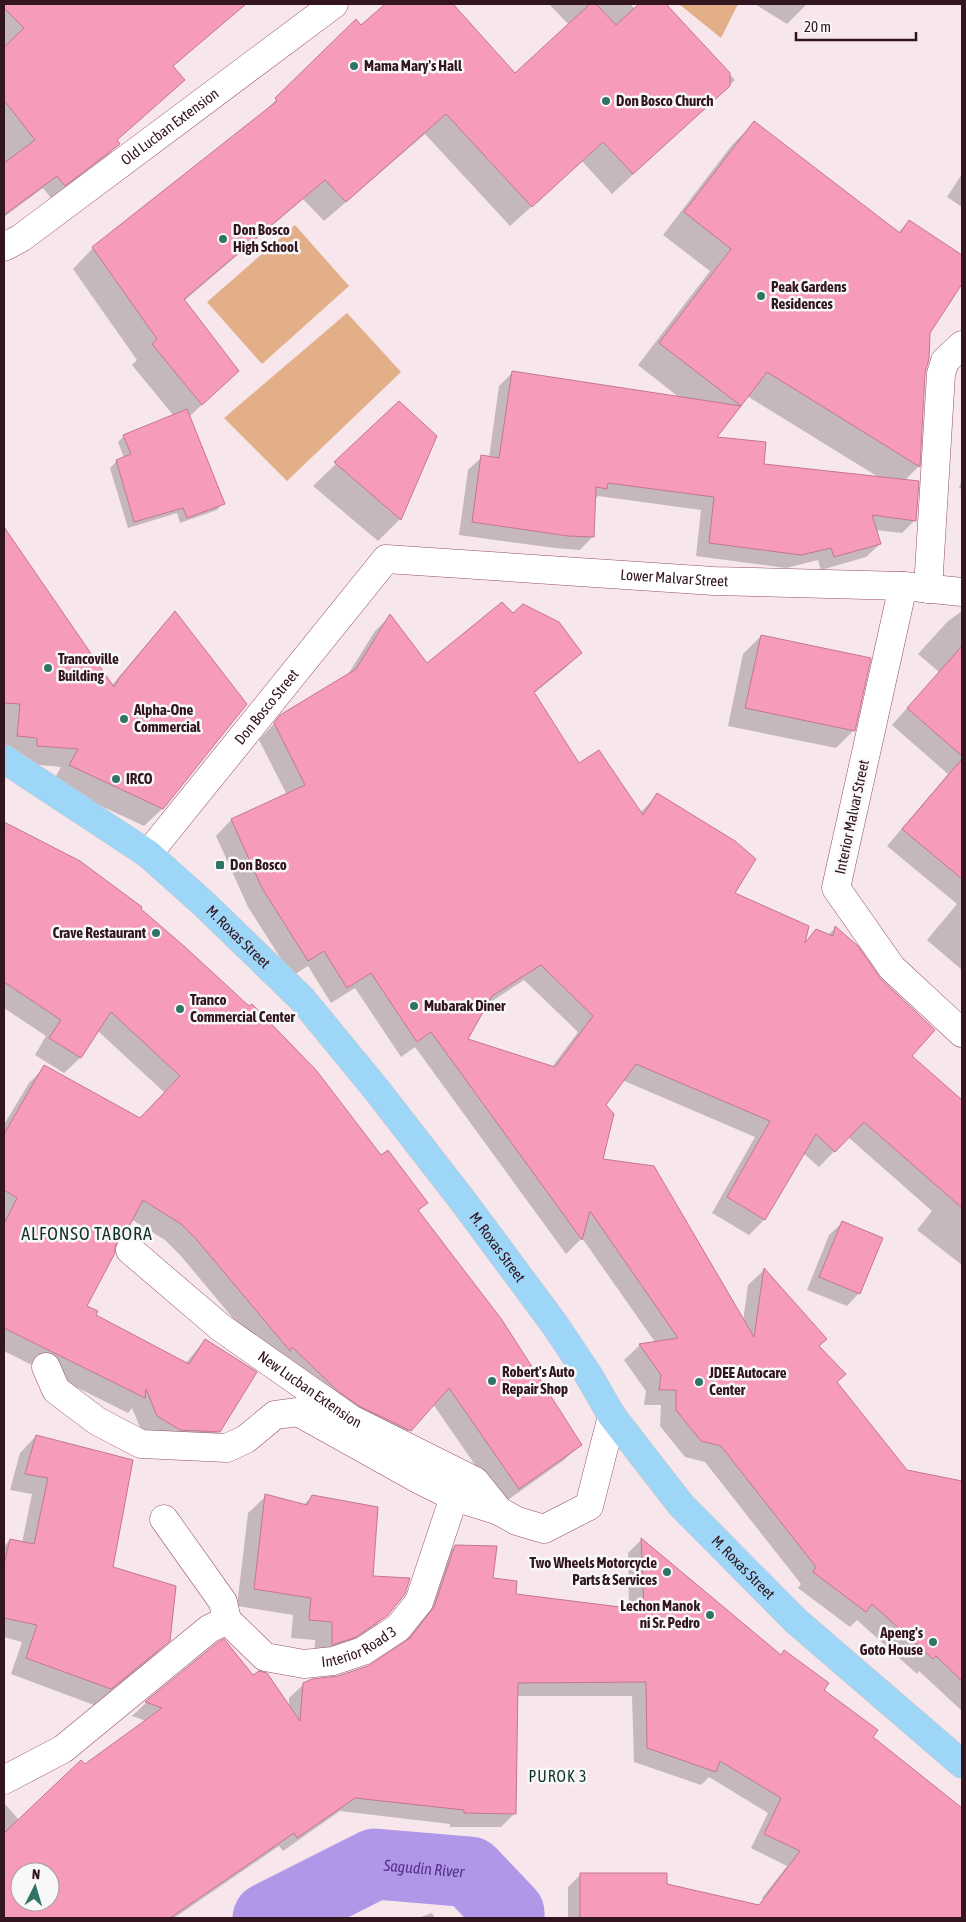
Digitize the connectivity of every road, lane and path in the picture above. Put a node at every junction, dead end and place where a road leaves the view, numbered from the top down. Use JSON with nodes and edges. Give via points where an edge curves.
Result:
{"nodes":[{"id":1,"x":334,"y":4,"type":"edge"},
{"id":2,"x":4,"y":247,"type":"edge"},
{"id":3,"x":962,"y":345,"type":"edge"},
{"id":4,"x":386,"y":559,"type":"joint"},
{"id":5,"x":915,"y":588,"type":"junction"},
{"id":6,"x":962,"y":592,"type":"edge"},
{"id":7,"x":4,"y":759,"type":"edge"},
{"id":8,"x":148,"y":854,"type":"junction"},
{"id":9,"x":962,"y":1033,"type":"edge"},
{"id":10,"x":130,"y":1250,"type":"dead end"},
{"id":11,"x":46,"y":1367,"type":"dead end"},
{"id":12,"x":612,"y":1416,"type":"junction"},
{"id":13,"x":454,"y":1497,"type":"junction"},
{"id":14,"x":499,"y":1511,"type":"junction"},
{"id":15,"x":164,"y":1519,"type":"dead end"},
{"id":16,"x":227,"y":1620,"type":"junction"},
{"id":17,"x":962,"y":1764,"type":"edge"},
{"id":18,"x":4,"y":1780,"type":"edge"}],
"edges":[{"from":1,"to":2,"type":"street","name":"Old Lucban Extension","via":[[21,238]]},
{"from":3,"to":5,"type":"street","name":"Interior Malvar Street","via":[[945,361],[941,374]]},
{"from":4,"to":5,"type":"street","name":"Lower Malvar Street","via":[[714,581]]},
{"from":4,"to":8,"type":"street","name":"Don Bosco Street"},
{"from":5,"to":6,"type":"street","name":"Lower Malvar Street"},
{"from":5,"to":9,"type":"street","name":"Interior Malvar Street","via":[[836,888],[892,968]]},
{"from":7,"to":8,"type":"main road","name":"M. Roxas Street"},
{"from":8,"to":12,"type":"main road","name":"M. Roxas Street","via":[[302,999],[463,1201],[555,1325]]},
{"from":10,"to":14,"type":"street","name":"New Lucban Extension","via":[[220,1328],[351,1419],[475,1481]]},
{"from":11,"to":13,"type":"street","via":[[56,1390],[97,1421],[142,1444],[227,1448],[246,1439],[275,1415],[298,1412]]},
{"from":12,"to":14,"type":"street","via":[[588,1506],[544,1529],[517,1521]]},
{"from":12,"to":17,"type":"main road","name":"M. Roxas Street","via":[[682,1505],[796,1621]]},
{"from":13,"to":14,"type":"street"},
{"from":13,"to":16,"type":"street","name":"Interior Road 3","via":[[419,1602],[398,1628],[363,1651],[333,1661],[304,1664],[265,1658]]},
{"from":15,"to":16,"type":"street","via":[[222,1602]]},
{"from":16,"to":18,"type":"street","via":[[209,1629],[63,1749]]}]}
